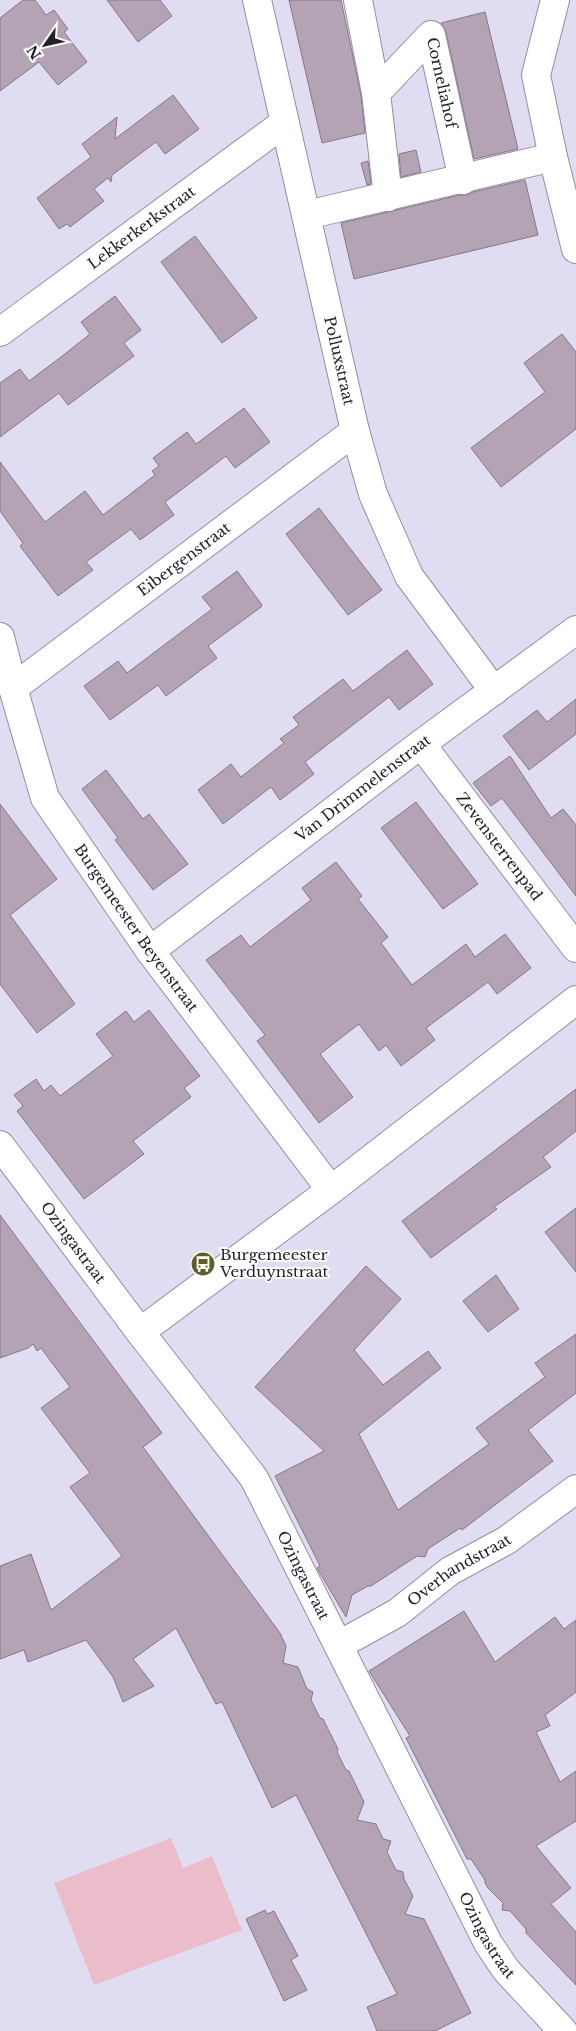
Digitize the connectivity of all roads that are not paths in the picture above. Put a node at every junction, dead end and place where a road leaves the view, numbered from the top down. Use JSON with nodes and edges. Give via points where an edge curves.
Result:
{"nodes":[{"id":1,"x":257,"y":0,"type":"edge"},
{"id":2,"x":358,"y":0,"type":"edge"},
{"id":3,"x":555,"y":0,"type":"edge"},
{"id":4,"x":376,"y":93,"type":"junction"},
{"id":5,"x":284,"y":123,"type":"junction"},
{"id":6,"x":553,"y":157,"type":"junction"},
{"id":7,"x":463,"y":180,"type":"junction"},
{"id":8,"x":388,"y":197,"type":"junction"},
{"id":9,"x":307,"y":215,"type":"junction"},
{"id":10,"x":576,"y":249,"type":"edge"},
{"id":11,"x":0,"y":332,"type":"edge"},
{"id":12,"x":355,"y":431,"type":"junction"},
{"id":13,"x":576,"y":630,"type":"edge"},
{"id":14,"x":0,"y":637,"type":"edge"},
{"id":15,"x":13,"y":688,"type":"junction"},
{"id":16,"x":494,"y":691,"type":"junction"},
{"id":17,"x":421,"y":744,"type":"junction"},
{"id":18,"x":576,"y":948,"type":"edge"},
{"id":19,"x":150,"y":951,"type":"junction"},
{"id":20,"x":576,"y":1000,"type":"edge"},
{"id":21,"x":0,"y":1145,"type":"edge"},
{"id":22,"x":331,"y":1190,"type":"junction"},
{"id":23,"x":140,"y":1332,"type":"junction"},
{"id":24,"x":576,"y":1489,"type":"edge"},
{"id":25,"x":339,"y":1645,"type":"junction"},
{"id":26,"x":563,"y":2031,"type":"edge"}],
"edges":[{"from":1,"to":5,"type":"street","name":"Polluxstraat"},
{"from":2,"to":4,"type":"street"},
{"from":3,"to":6,"type":"street","via":[[536,75]]},
{"from":4,"to":7,"type":"street","name":"Corneliahof","via":[[431,35]]},
{"from":4,"to":8,"type":"street"},
{"from":5,"to":9,"type":"street","name":"Polluxstraat"},
{"from":5,"to":11,"type":"street","name":"Lekkerkerkstraat"},
{"from":6,"to":7,"type":"street"},
{"from":6,"to":10,"type":"street"},
{"from":7,"to":8,"type":"street"},
{"from":8,"to":9,"type":"street"},
{"from":9,"to":12,"type":"street","name":"Polluxstraat"},
{"from":12,"to":15,"type":"street","name":"Eibergenstraat"},
{"from":12,"to":16,"type":"street","name":"Polluxstraat","via":[[373,494],[409,576]]},
{"from":13,"to":16,"type":"street","name":"Van Drimmelenstraat"},
{"from":14,"to":15,"type":"street","name":"Burgemeester Beyenstraat"},
{"from":15,"to":19,"type":"street","name":"Burgemeester Beyenstraat","via":[[45,798]]},
{"from":16,"to":17,"type":"street","name":"Van Drimmelenstraat"},
{"from":17,"to":18,"type":"street","name":"Zevensterrenpad"},
{"from":17,"to":19,"type":"street","name":"Van Drimmelenstraat"},
{"from":19,"to":22,"type":"street","name":"Burgemeester Beyenstraat"},
{"from":20,"to":22,"type":"street"},
{"from":21,"to":23,"type":"street","name":"Ozingastraat"},
{"from":22,"to":23,"type":"street"},
{"from":23,"to":25,"type":"street","name":"Ozingastraat","via":[[254,1478]]},
{"from":24,"to":25,"type":"street","name":"Overhandstraat","via":[[507,1540],[450,1571],[396,1613]]},
{"from":25,"to":26,"type":"street","name":"Ozingastraat","via":[[488,1943],[506,1970]]}]}
